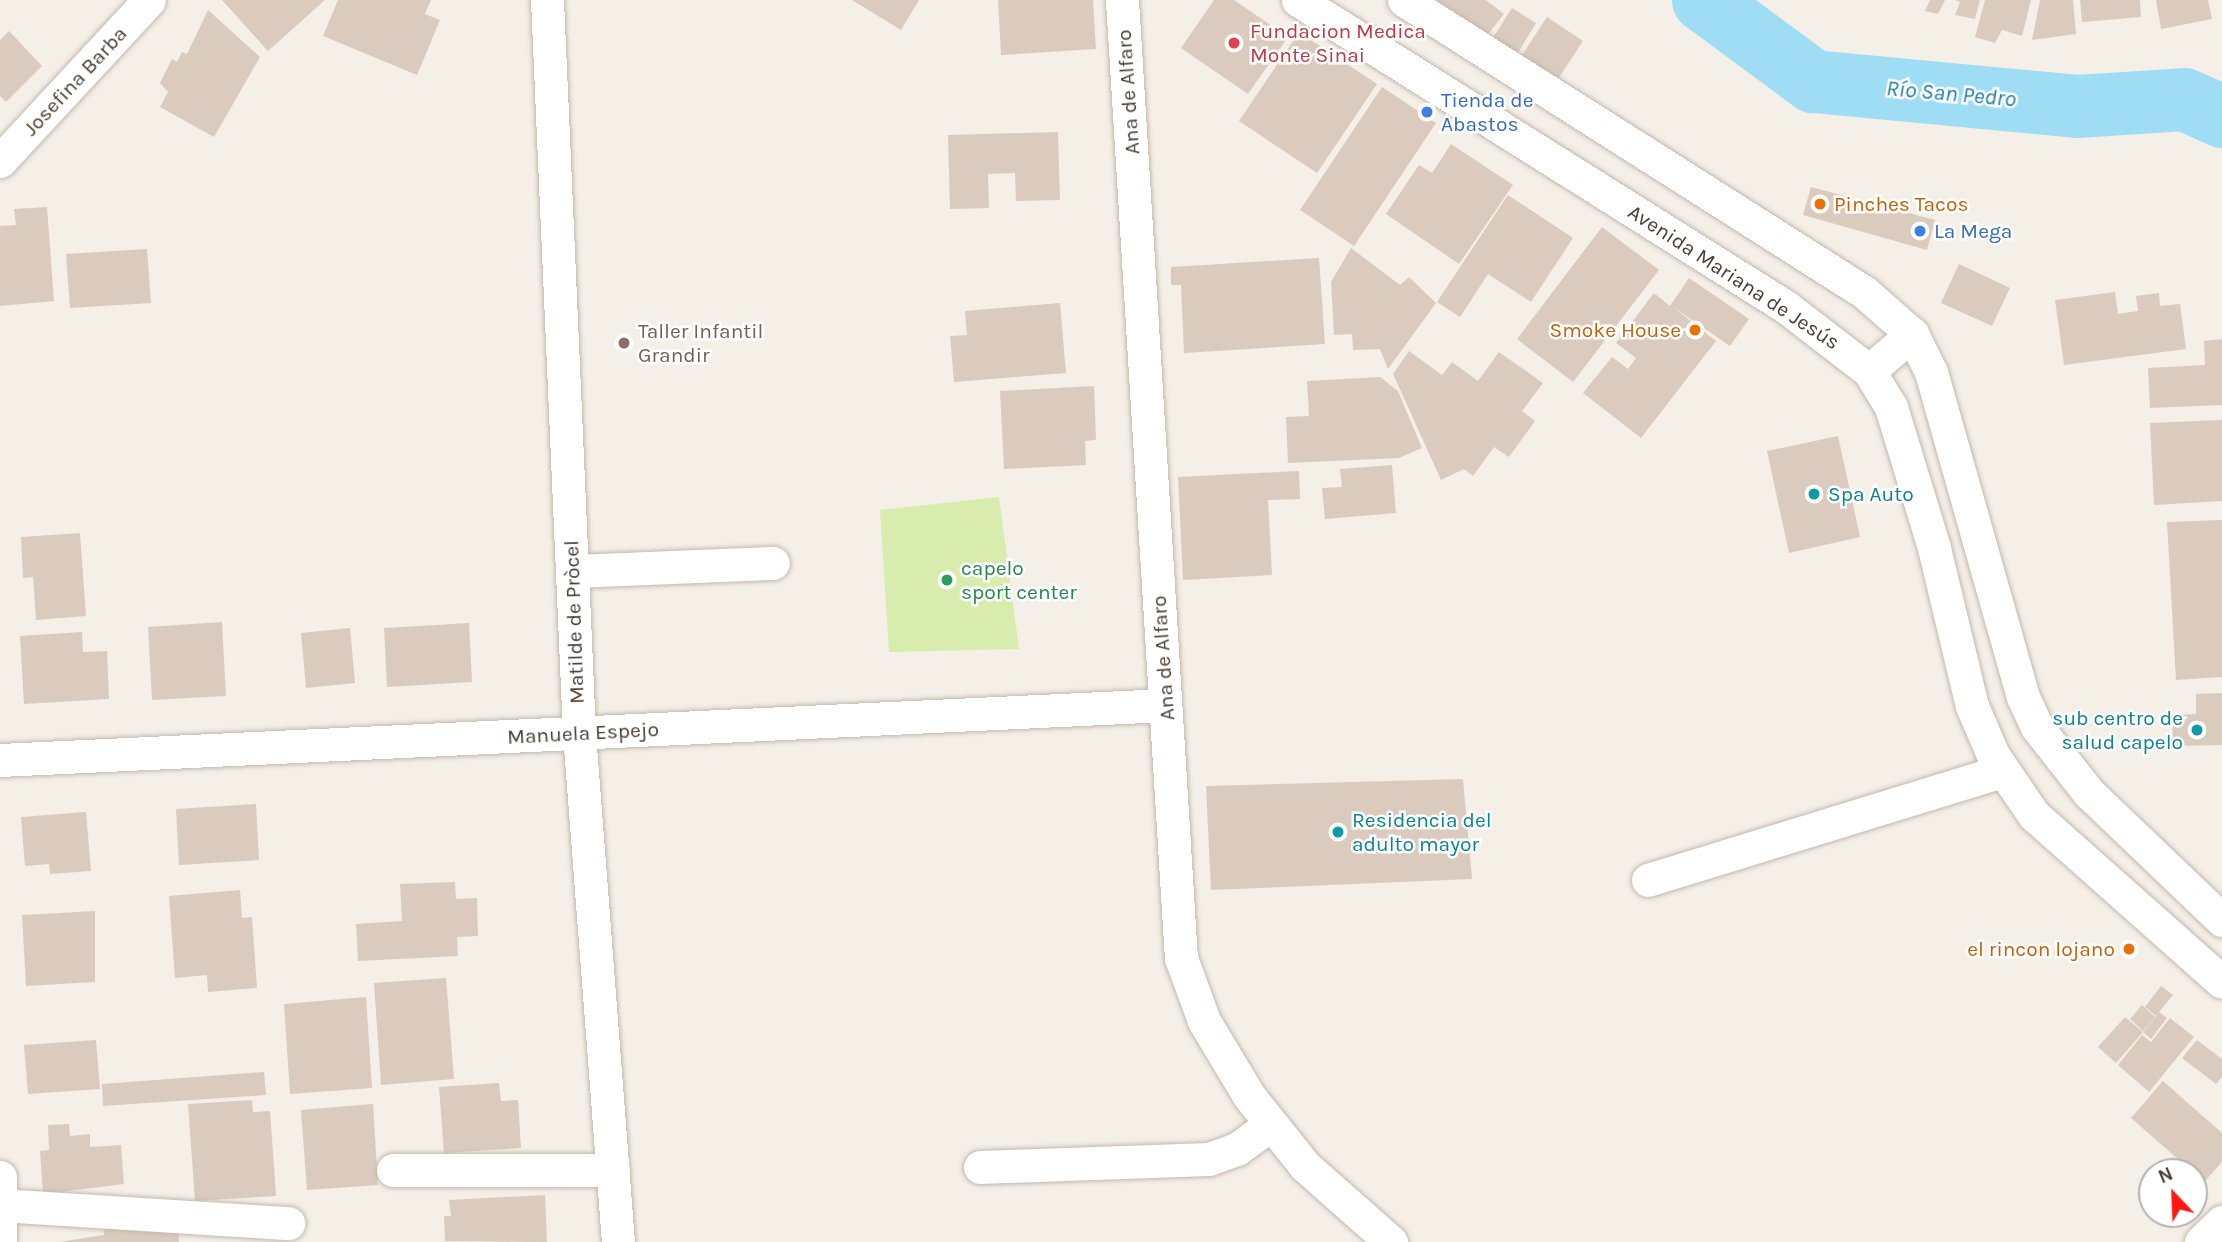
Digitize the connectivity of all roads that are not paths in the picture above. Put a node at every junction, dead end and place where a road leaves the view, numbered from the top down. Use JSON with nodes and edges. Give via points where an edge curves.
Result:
{"nodes":[{"id":1,"x":149,"y":0,"type":"edge"},
{"id":2,"x":547,"y":0,"type":"edge"},
{"id":3,"x":1122,"y":0,"type":"edge"},
{"id":4,"x":1298,"y":0,"type":"edge"},
{"id":5,"x":1404,"y":0,"type":"edge"},
{"id":6,"x":0,"y":161,"type":"edge"},
{"id":7,"x":1912,"y":334,"type":"junction"},
{"id":8,"x":1869,"y":371,"type":"junction"},
{"id":9,"x":774,"y":563,"type":"dead end"},
{"id":10,"x":572,"y":571,"type":"junction"},
{"id":11,"x":1166,"y":705,"type":"junction"},
{"id":12,"x":579,"y":733,"type":"junction"},
{"id":13,"x":0,"y":760,"type":"edge"},
{"id":14,"x":2003,"y":771,"type":"junction"},
{"id":15,"x":1648,"y":880,"type":"dead end"},
{"id":16,"x":2222,"y":920,"type":"edge"},
{"id":17,"x":2222,"y":982,"type":"edge"},
{"id":18,"x":1271,"y":1124,"type":"junction"},
{"id":19,"x":980,"y":1167,"type":"dead end"},
{"id":20,"x":393,"y":1170,"type":"dead end"},
{"id":21,"x":613,"y":1170,"type":"junction"},
{"id":22,"x":0,"y":1196,"type":"edge"},
{"id":23,"x":2222,"y":1222,"type":"edge"},
{"id":24,"x":288,"y":1223,"type":"dead end"},
{"id":25,"x":1,"y":1242,"type":"edge"},
{"id":26,"x":618,"y":1242,"type":"edge"},
{"id":27,"x":1391,"y":1242,"type":"edge"},
{"id":28,"x":2200,"y":1242,"type":"edge"}],
"edges":[{"from":1,"to":6,"type":"street","name":"Josefina Barba"},
{"from":2,"to":10,"type":"street","name":"Matilde de Pròcel"},
{"from":3,"to":11,"type":"street","name":"Ana de Alfaro"},
{"from":4,"to":8,"type":"street","name":"Avenida Mariana de Jesús","via":[[1786,307]]},
{"from":5,"to":7,"type":"street","via":[[1864,292]]},
{"from":7,"to":8,"type":"street"},
{"from":7,"to":16,"type":"street","via":[[1938,392],[2023,697],[2038,727],[2089,793]]},
{"from":8,"to":14,"type":"street","name":"Avenida Mariana de Jesús","via":[[1891,407],[1934,548],[1972,706]]},
{"from":9,"to":10,"type":"street"},
{"from":10,"to":12,"type":"street","name":"Matilde de Pròcel"},
{"from":11,"to":12,"type":"street","name":"Manuela Espejo"},
{"from":11,"to":18,"type":"street","name":"Ana de Alfaro","via":[[1181,958],[1204,1021]]},
{"from":12,"to":13,"type":"street","name":"Manuela Espejo"},
{"from":12,"to":21,"type":"street","name":"Matilde de Pròcel"},
{"from":14,"to":15,"type":"street"},
{"from":14,"to":17,"type":"street","name":"Avenida Mariana de Jesús","via":[[2034,815]]},
{"from":18,"to":19,"type":"street","via":[[1237,1149],[1209,1159]]},
{"from":18,"to":27,"type":"street","name":"Ana de Alfaro","via":[[1305,1166]]},
{"from":20,"to":21,"type":"street"},
{"from":21,"to":26,"type":"street","name":"Matilde de Pròcel"},
{"from":22,"to":24,"type":"street"},
{"from":22,"to":25,"type":"street"},
{"from":23,"to":28,"type":"street"}]}
